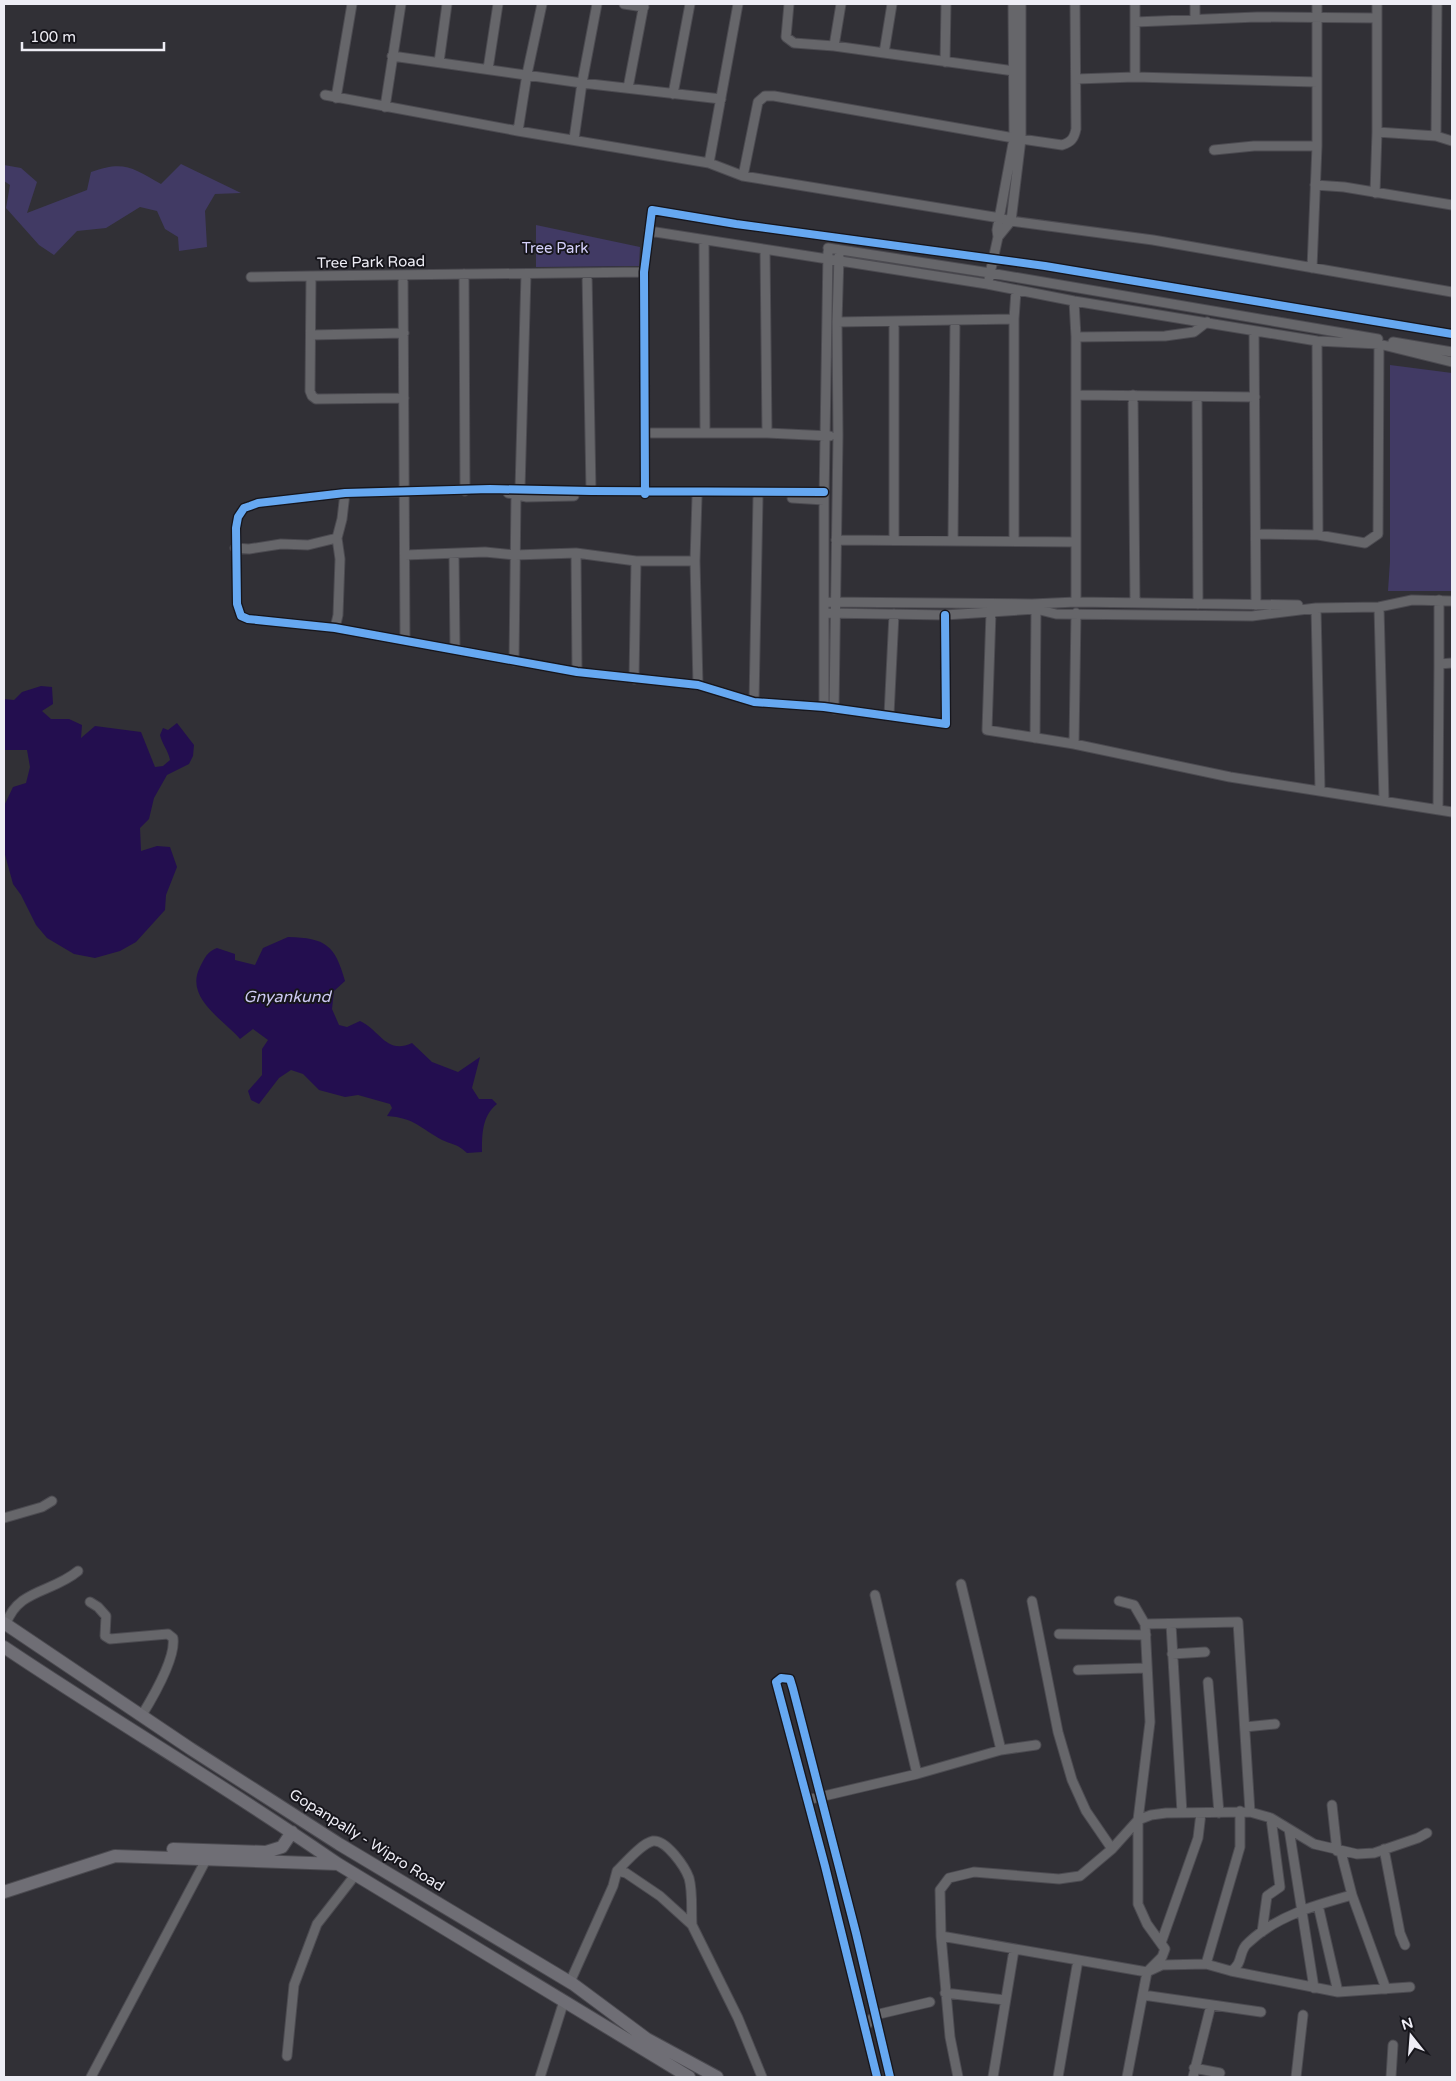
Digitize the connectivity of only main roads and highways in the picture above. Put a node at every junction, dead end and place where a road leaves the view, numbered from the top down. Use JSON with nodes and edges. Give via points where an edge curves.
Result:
{"nodes":[{"id":1,"x":5,"y":1624,"type":"edge"},
{"id":2,"x":4,"y":1647,"type":"edge"},
{"id":3,"x":115,"y":1698,"type":"junction"},
{"id":4,"x":130,"y":1707,"type":"junction"},
{"id":5,"x":104,"y":1713,"type":"junction"},
{"id":6,"x":120,"y":1723,"type":"junction"},
{"id":7,"x":292,"y":1832,"type":"junction"},
{"id":8,"x":338,"y":1864,"type":"junction"},
{"id":9,"x":4,"y":1883,"type":"edge"},
{"id":10,"x":4,"y":1892,"type":"edge"},
{"id":11,"x":689,"y":2077,"type":"edge"},
{"id":12,"x":717,"y":2077,"type":"edge"}],
"edges":[{"from":1,"to":3,"type":"main road","name":"Gopanpally - Wipro Road"},
{"from":2,"to":5,"type":"main road"},
{"from":3,"to":4,"type":"main road","name":"Gopanpally - Wipro Road"},
{"from":3,"to":5,"type":"main road"},
{"from":4,"to":6,"type":"main road"},
{"from":4,"to":12,"type":"main road","name":"Gopanpally - Wipro Road","via":[[339,1844],[570,1982],[647,2039]]},
{"from":5,"to":6,"type":"main road"},
{"from":6,"to":7,"type":"main road"},
{"from":7,"to":8,"type":"main road"},
{"from":7,"to":9,"type":"main road","via":[[282,1847],[275,1851],[114,1849]]},
{"from":8,"to":10,"type":"main road","via":[[116,1856]]},
{"from":8,"to":11,"type":"main road"}]}
